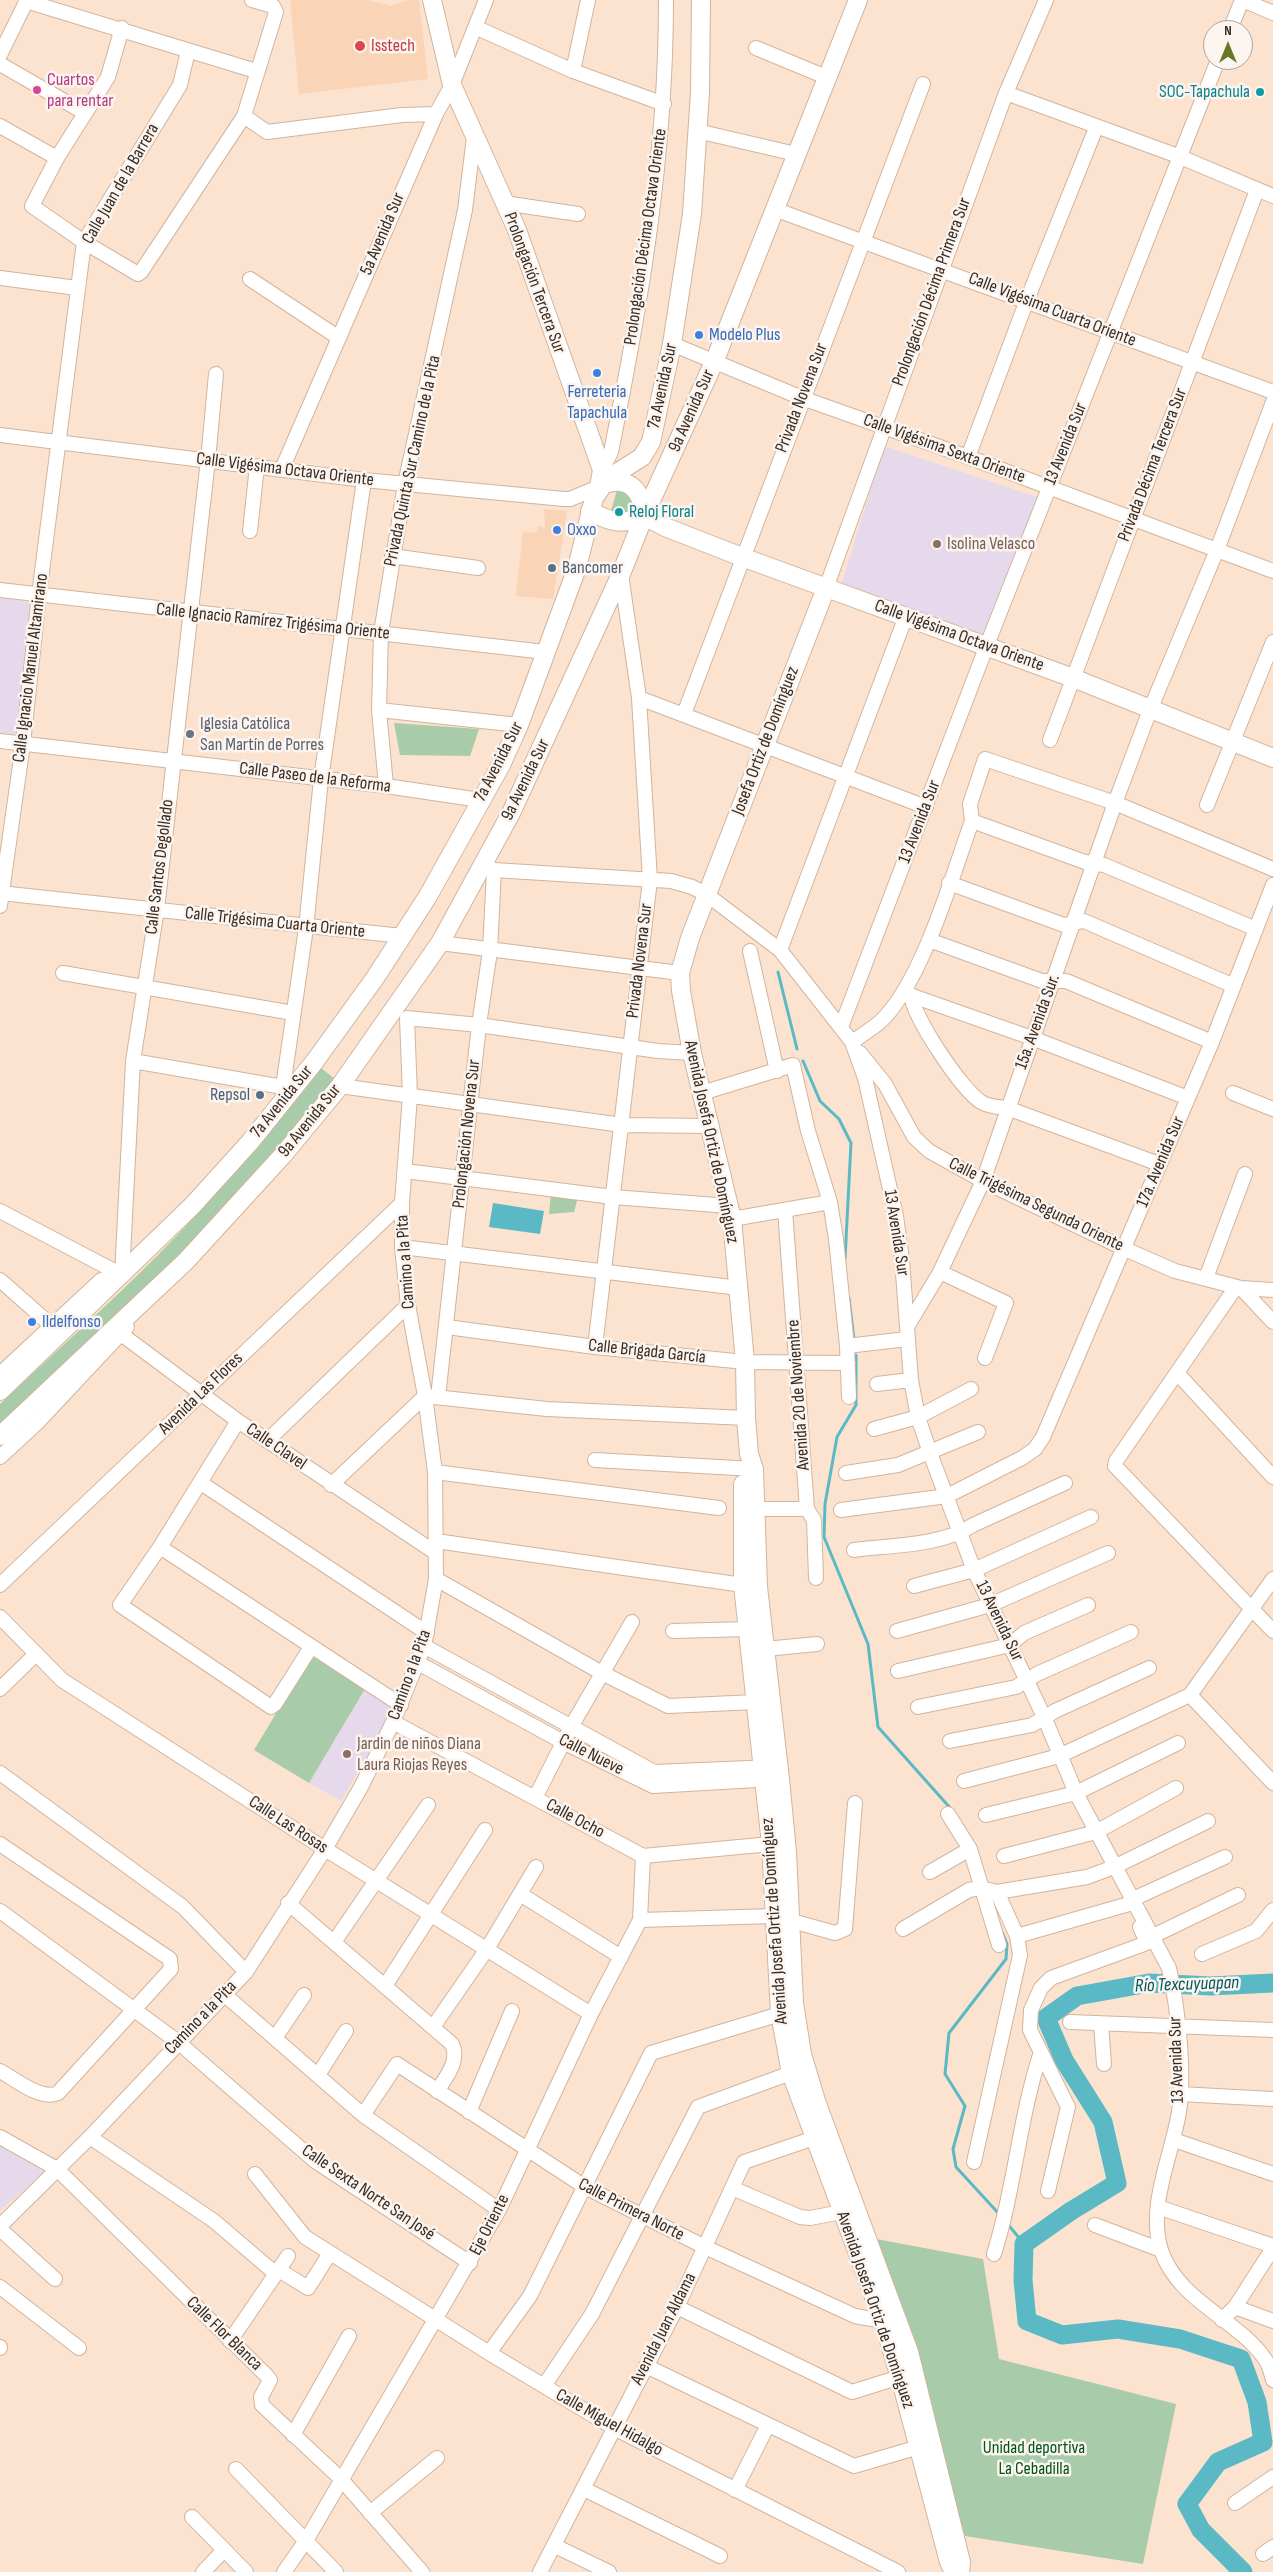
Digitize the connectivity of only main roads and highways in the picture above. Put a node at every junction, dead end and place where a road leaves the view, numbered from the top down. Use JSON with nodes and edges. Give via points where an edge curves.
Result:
{"nodes":[{"id":1,"x":432,"y":0,"type":"edge"},
{"id":2,"x":701,"y":0,"type":"edge"},
{"id":3,"x":858,"y":0,"type":"edge"},
{"id":4,"x":600,"y":478,"type":"junction"},
{"id":5,"x":590,"y":511,"type":"junction"},
{"id":6,"x":644,"y":516,"type":"junction"},
{"id":7,"x":826,"y":588,"type":"junction"},
{"id":8,"x":1273,"y":758,"type":"edge"},
{"id":9,"x":706,"y":894,"type":"joint"},
{"id":10,"x":0,"y":1391,"type":"edge"},
{"id":11,"x":0,"y":1436,"type":"edge"},
{"id":12,"x":749,"y":1464,"type":"junction"},
{"id":13,"x":771,"y":1773,"type":"junction"},
{"id":14,"x":782,"y":1918,"type":"junction"},
{"id":15,"x":821,"y":2136,"type":"junction"},
{"id":16,"x":954,"y":2572,"type":"edge"},
{"id":17,"x":960,"y":2572,"type":"edge"}],
"edges":[{"from":1,"to":4,"type":"main road","name":"Prolongación Tercera Sur","via":[[452,85],[517,230]]},
{"from":2,"to":4,"type":"main road","name":"7a Avenida Sur","via":[[700,92],[692,214],[672,344],[651,442],[642,457],[607,479]]},
{"from":3,"to":6,"type":"main road","name":"9a Avenida Sur","via":[[714,360]]},
{"from":4,"to":5,"type":"main road","name":"7a Avenida Sur"},
{"from":4,"to":6,"type":"main road","via":[[633,487],[641,498]]},
{"from":5,"to":6,"type":"main road","via":[[613,522],[628,522]]},
{"from":5,"to":10,"type":"main road","name":"7a Avenida Sur","via":[[577,568],[519,725],[501,765],[402,936],[345,1020],[285,1090],[250,1142],[122,1275]]},
{"from":6,"to":7,"type":"main road","name":"Calle Vigésima Octava Oriente","via":[[665,527]]},
{"from":6,"to":11,"type":"main road","name":"9a Avenida Sur","via":[[621,574],[488,867],[440,943],[403,1011],[283,1155],[168,1279]]},
{"from":7,"to":8,"type":"main road","name":"Calle Vigésima Octava Oriente","via":[[987,645]]},
{"from":7,"to":9,"type":"main road","name":"Josefa Ortiz de Domínguez"},
{"from":9,"to":12,"type":"main road","name":"Avenida Josefa Ortiz de Domínguez","via":[[680,974],[692,1053],[731,1213],[745,1362]]},
{"from":12,"to":13,"type":"main road","name":"Avenida Josefa Ortiz de Domínguez","via":[[756,1509]]},
{"from":12,"to":13,"type":"main road","name":"Avenida Josefa Ortiz de Domínguez","via":[[743,1585],[756,1702]]},
{"from":13,"to":14,"type":"main road","name":"Avenida Josefa Ortiz de Domínguez"},
{"from":13,"to":14,"type":"main road","name":"Avenida Josefa Ortiz de Domínguez","via":[[771,1844]]},
{"from":14,"to":15,"type":"main road","name":"Avenida Josefa Ortiz de Domínguez","via":[[802,2054]]},
{"from":14,"to":15,"type":"main road","name":"Avenida Josefa Ortiz de Domínguez","via":[[780,2014],[791,2074]]},
{"from":15,"to":16,"type":"main road","name":"Avenida Josefa Ortiz de Domínguez","via":[[842,2212],[900,2377]]},
{"from":15,"to":17,"type":"main road","name":"Avenida Josefa Ortiz de Domínguez","via":[[909,2352],[961,2562]]}]}
